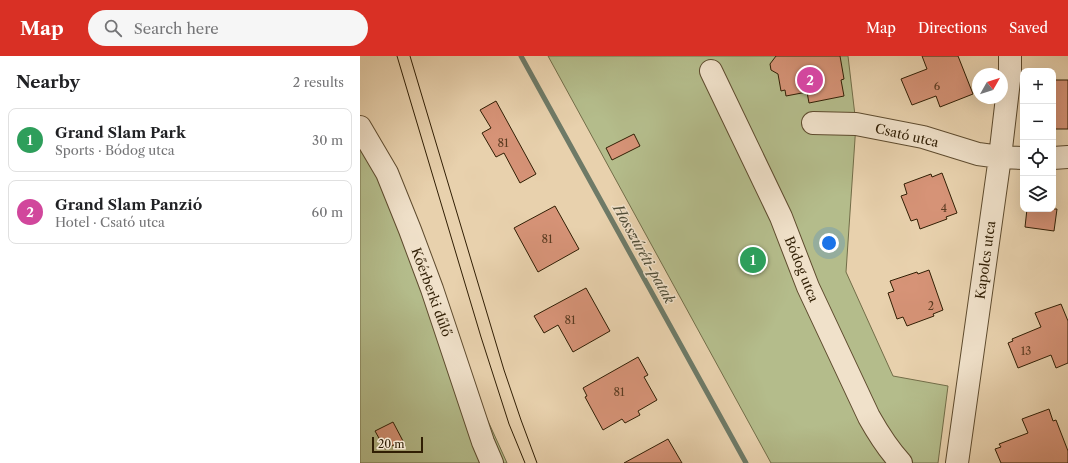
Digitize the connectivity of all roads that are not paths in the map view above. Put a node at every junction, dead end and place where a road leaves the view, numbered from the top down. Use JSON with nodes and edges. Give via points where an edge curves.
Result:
{"nodes":[{"id":1,"x":1010,"y":56,"type":"edge"},
{"id":2,"x":711,"y":71,"type":"dead end"},
{"id":3,"x":813,"y":123,"type":"dead end"},
{"id":4,"x":360,"y":127,"type":"edge"},
{"id":5,"x":1000,"y":157,"type":"junction"},
{"id":6,"x":1068,"y":157,"type":"edge"},
{"id":7,"x":1020,"y":158,"type":"edge"},
{"id":8,"x":1056,"y":158,"type":"edge"},
{"id":9,"x":492,"y":463,"type":"edge"},
{"id":10,"x":901,"y":463,"type":"edge"},
{"id":11,"x":957,"y":463,"type":"edge"}],
"edges":[{"from":1,"to":5,"type":"street","name":"Kapolcs utca"},
{"from":2,"to":10,"type":"street","name":"Bódog utca","via":[[782,217],[808,287],[869,417],[880,437]]},
{"from":3,"to":5,"type":"street","name":"Csató utca","via":[[856,124]]},
{"from":4,"to":9,"type":"street","name":"Kőérberki dűlő","via":[[387,173],[410,230]]},
{"from":5,"to":7,"type":"street","name":"Csató utca"},
{"from":5,"to":11,"type":"street","name":"Kapolcs utca"},
{"from":6,"to":8,"type":"street"}]}
